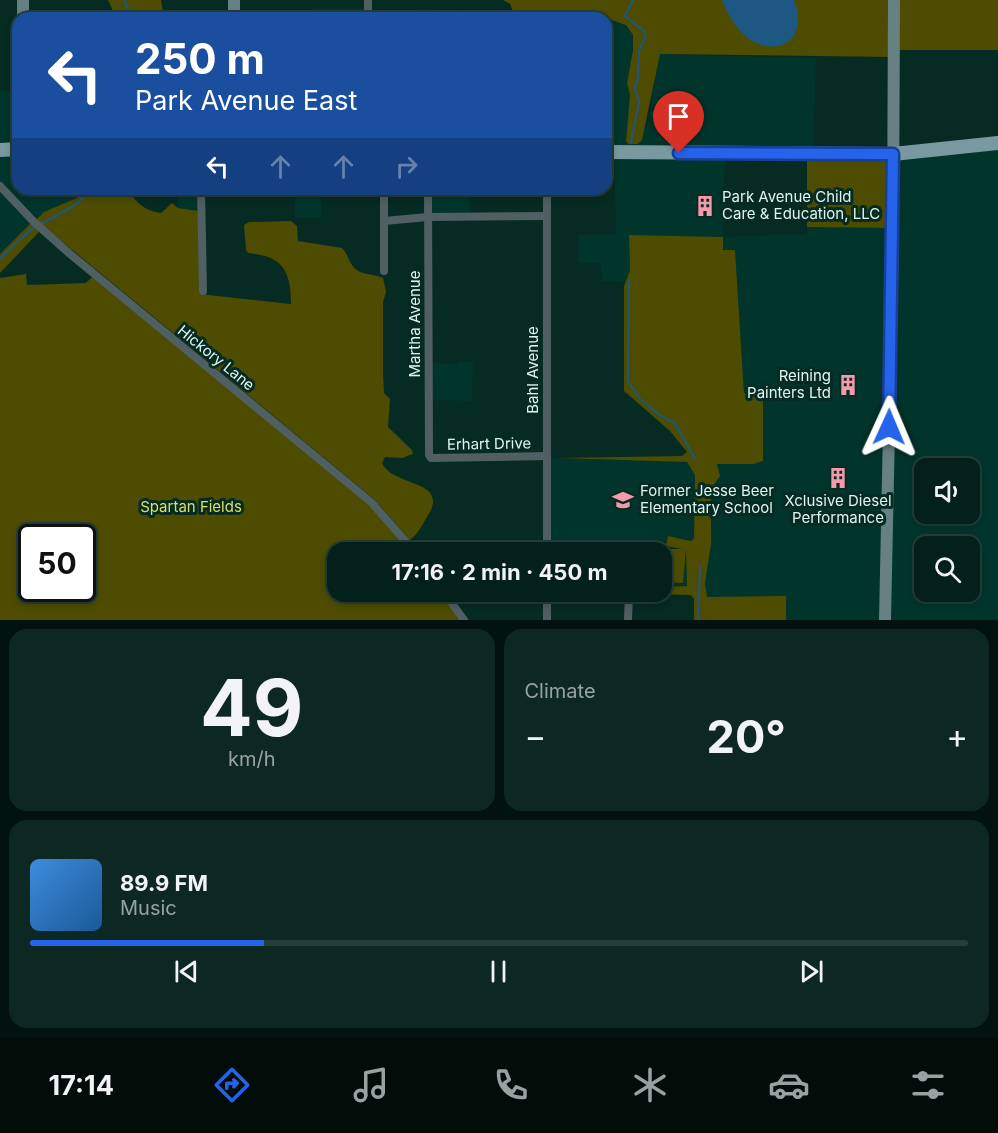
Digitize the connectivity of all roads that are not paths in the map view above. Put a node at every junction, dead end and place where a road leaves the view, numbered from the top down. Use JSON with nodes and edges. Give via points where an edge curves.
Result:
{"nodes":[{"id":1,"x":894,"y":0,"type":"edge"},
{"id":2,"x":998,"y":143,"type":"edge"},
{"id":3,"x":612,"y":152,"type":"edge"},
{"id":4,"x":893,"y":154,"type":"junction"},
{"id":5,"x":0,"y":186,"type":"edge"},
{"id":6,"x":201,"y":195,"type":"edge"},
{"id":7,"x":384,"y":195,"type":"edge"},
{"id":8,"x":428,"y":195,"type":"edge"},
{"id":9,"x":547,"y":195,"type":"edge"},
{"id":10,"x":547,"y":216,"type":"junction"},
{"id":11,"x":428,"y":217,"type":"junction"},
{"id":12,"x":384,"y":221,"type":"junction"},
{"id":13,"x":384,"y":271,"type":"dead end"},
{"id":14,"x":203,"y":291,"type":"dead end"},
{"id":15,"x":547,"y":456,"type":"junction"},
{"id":16,"x":431,"y":458,"type":"joint"},
{"id":17,"x":406,"y":542,"type":"edge"},
{"id":18,"x":547,"y":542,"type":"edge"},
{"id":19,"x":451,"y":602,"type":"edge"},
{"id":20,"x":547,"y":602,"type":"edge"},
{"id":21,"x":629,"y":602,"type":"edge"},
{"id":22,"x":464,"y":620,"type":"edge"},
{"id":23,"x":547,"y":620,"type":"edge"},
{"id":24,"x":628,"y":620,"type":"edge"},
{"id":25,"x":885,"y":620,"type":"edge"}],
"edges":[{"from":1,"to":4,"type":"main road"},
{"from":2,"to":4,"type":"main road"},
{"from":3,"to":4,"type":"main road"},
{"from":4,"to":25,"type":"main road"},
{"from":5,"to":17,"type":"street","name":"Hickory Lane","via":[[41,229],[370,502]]},
{"from":6,"to":14,"type":"street"},
{"from":7,"to":12,"type":"street"},
{"from":8,"to":11,"type":"street","name":"Martha Avenue"},
{"from":9,"to":10,"type":"street","name":"Bahl Avenue"},
{"from":10,"to":11,"type":"street"},
{"from":10,"to":15,"type":"street","name":"Bahl Avenue"},
{"from":11,"to":12,"type":"street"},
{"from":11,"to":16,"type":"street","name":"Martha Avenue"},
{"from":12,"to":13,"type":"street"},
{"from":15,"to":16,"type":"street","name":"Erhart Drive"},
{"from":15,"to":18,"type":"street","name":"Bahl Avenue"},
{"from":19,"to":22,"type":"street"},
{"from":20,"to":23,"type":"street"},
{"from":21,"to":24,"type":"street"}]}
